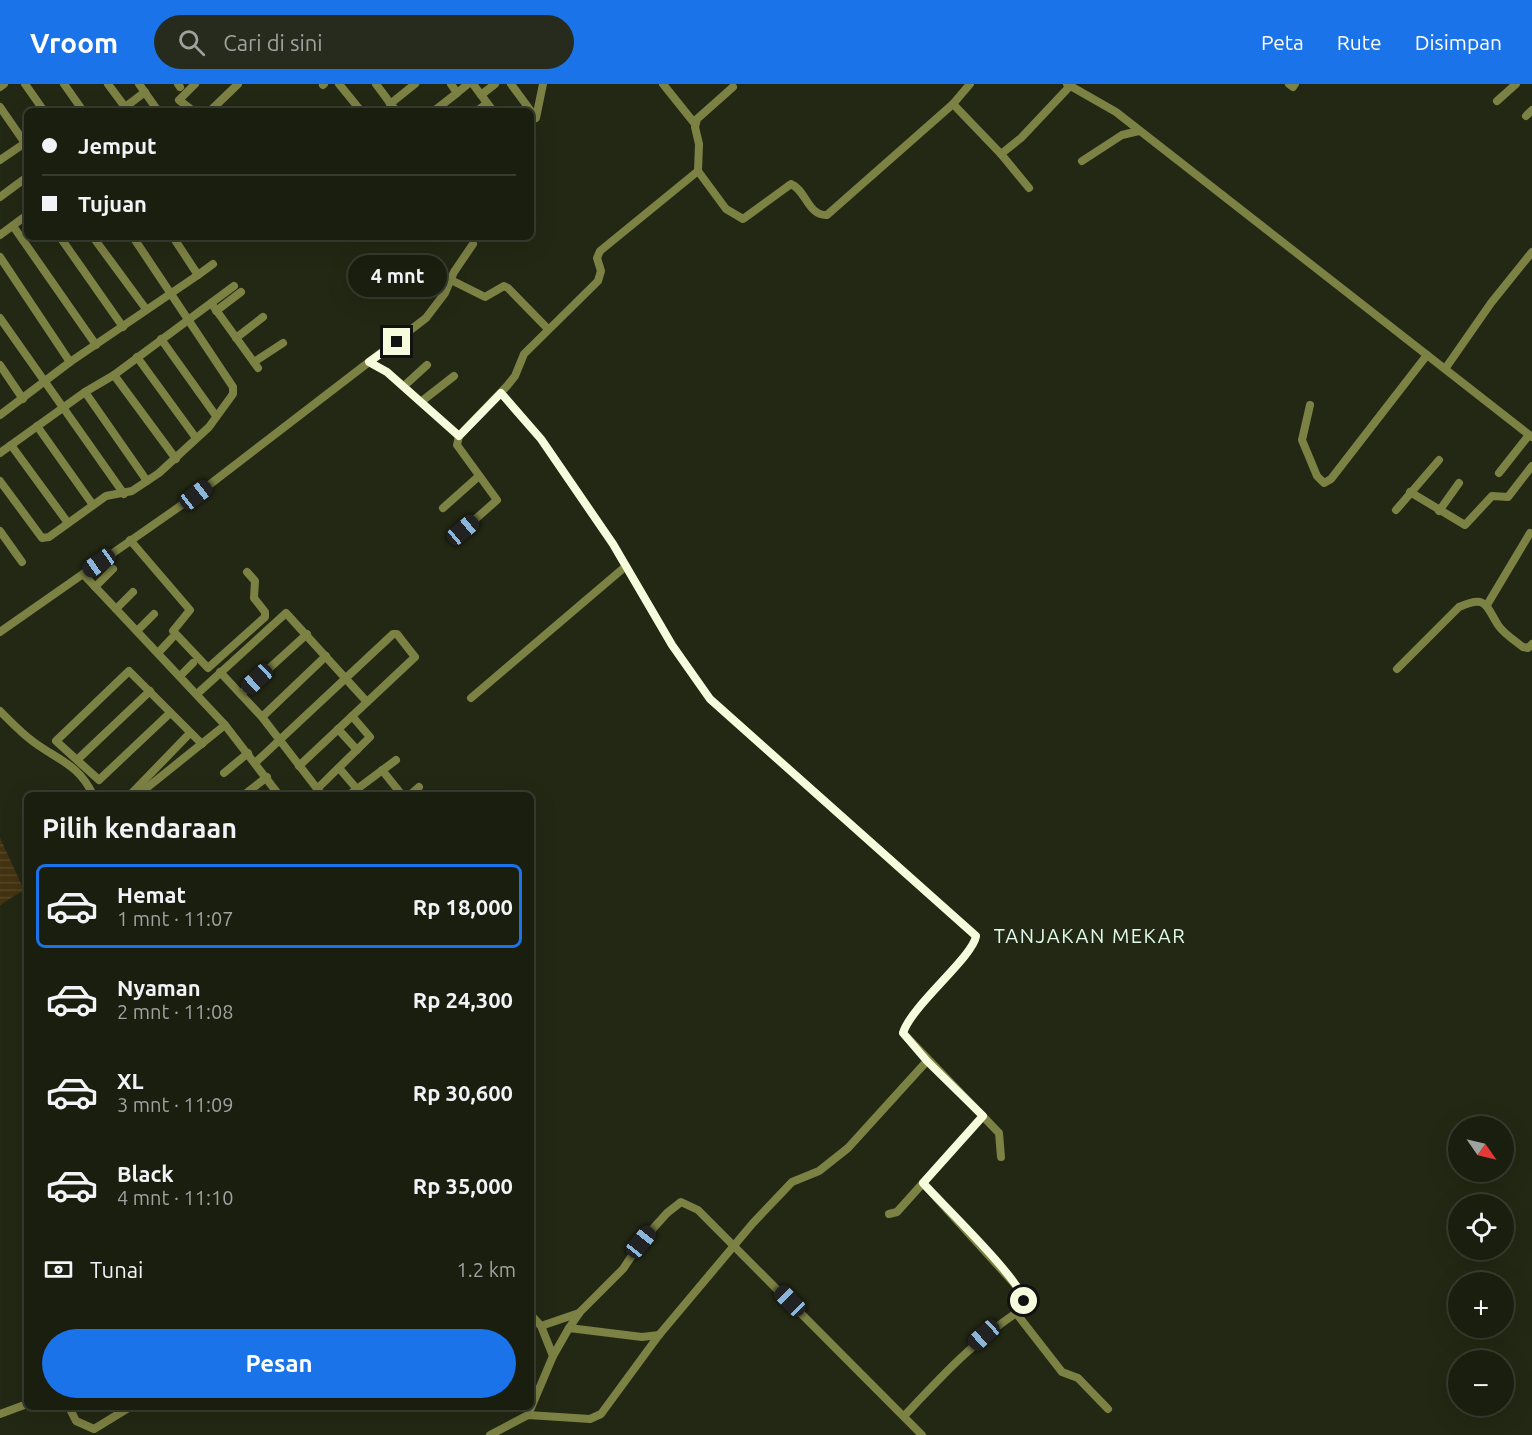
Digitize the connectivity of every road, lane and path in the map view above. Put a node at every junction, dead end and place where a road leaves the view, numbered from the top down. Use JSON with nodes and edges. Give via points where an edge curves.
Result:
{"nodes":[{"id":1,"x":4,"y":84,"type":"edge"},
{"id":2,"x":25,"y":84,"type":"edge"},
{"id":3,"x":64,"y":84,"type":"edge"},
{"id":4,"x":108,"y":84,"type":"edge"},
{"id":5,"x":139,"y":84,"type":"edge"},
{"id":6,"x":195,"y":84,"type":"edge"},
{"id":7,"x":238,"y":84,"type":"edge"},
{"id":8,"x":339,"y":84,"type":"edge"},
{"id":9,"x":376,"y":84,"type":"edge"},
{"id":10,"x":415,"y":84,"type":"edge"},
{"id":11,"x":451,"y":84,"type":"edge"},
{"id":12,"x":468,"y":84,"type":"edge"},
{"id":13,"x":473,"y":84,"type":"edge"},
{"id":14,"x":495,"y":84,"type":"edge"},
{"id":15,"x":511,"y":84,"type":"edge"},
{"id":16,"x":543,"y":84,"type":"edge"},
{"id":17,"x":663,"y":84,"type":"edge"},
{"id":18,"x":970,"y":84,"type":"edge"},
{"id":19,"x":1289,"y":84,"type":"edge"},
{"id":20,"x":1295,"y":84,"type":"edge"},
{"id":21,"x":1516,"y":84,"type":"edge"},
{"id":22,"x":1069,"y":85,"type":"edge"},
{"id":23,"x":0,"y":87,"type":"edge"},
{"id":24,"x":733,"y":87,"type":"dead end"},
{"id":25,"x":145,"y":92,"type":"junction"},
{"id":26,"x":457,"y":93,"type":"junction"},
{"id":27,"x":481,"y":95,"type":"junction"},
{"id":28,"x":1497,"y":101,"type":"dead end"},
{"id":29,"x":487,"y":103,"type":"junction"},
{"id":30,"x":390,"y":104,"type":"junction"},
{"id":31,"x":953,"y":104,"type":"junction"},
{"id":32,"x":0,"y":106,"type":"edge"},
{"id":33,"x":42,"y":108,"type":"edge"},
{"id":34,"x":81,"y":108,"type":"edge"},
{"id":35,"x":121,"y":108,"type":"edge"},
{"id":36,"x":123,"y":108,"type":"edge"},
{"id":37,"x":156,"y":108,"type":"edge"},
{"id":38,"x":188,"y":108,"type":"edge"},
{"id":39,"x":213,"y":108,"type":"edge"},
{"id":40,"x":358,"y":108,"type":"edge"},
{"id":41,"x":393,"y":108,"type":"edge"},
{"id":42,"x":438,"y":108,"type":"edge"},
{"id":43,"x":481,"y":108,"type":"edge"},
{"id":44,"x":491,"y":108,"type":"edge"},
{"id":45,"x":529,"y":108,"type":"edge"},
{"id":46,"x":534,"y":115,"type":"edge"},
{"id":47,"x":3,"y":119,"type":"edge"},
{"id":48,"x":695,"y":124,"type":"junction"},
{"id":49,"x":1138,"y":131,"type":"junction"},
{"id":50,"x":24,"y":142,"type":"edge"},
{"id":51,"x":24,"y":145,"type":"edge"},
{"id":52,"x":1001,"y":154,"type":"junction"},
{"id":53,"x":0,"y":160,"type":"edge"},
{"id":54,"x":1082,"y":161,"type":"dead end"},
{"id":55,"x":698,"y":171,"type":"junction"},
{"id":56,"x":24,"y":179,"type":"edge"},
{"id":57,"x":1029,"y":188,"type":"dead end"},
{"id":58,"x":0,"y":197,"type":"edge"},
{"id":59,"x":24,"y":217,"type":"edge"},
{"id":60,"x":13,"y":226,"type":"junction"},
{"id":61,"x":0,"y":235,"type":"edge"},
{"id":62,"x":62,"y":240,"type":"edge"},
{"id":63,"x":95,"y":240,"type":"edge"},
{"id":64,"x":135,"y":240,"type":"edge"},
{"id":65,"x":175,"y":240,"type":"edge"},
{"id":66,"x":473,"y":244,"type":"dead end"},
{"id":67,"x":1532,"y":252,"type":"edge"},
{"id":68,"x":0,"y":257,"type":"edge"},
{"id":69,"x":213,"y":264,"type":"dead end"},
{"id":70,"x":198,"y":275,"type":"junction"},
{"id":71,"x":451,"y":280,"type":"junction"},
{"id":72,"x":234,"y":286,"type":"dead end"},
{"id":73,"x":241,"y":292,"type":"dead end"},
{"id":74,"x":170,"y":295,"type":"junction"},
{"id":75,"x":211,"y":303,"type":"junction"},
{"id":76,"x":146,"y":309,"type":"junction"},
{"id":77,"x":216,"y":311,"type":"junction"},
{"id":78,"x":262,"y":317,"type":"dead end"},
{"id":79,"x":0,"y":318,"type":"edge"},
{"id":80,"x":186,"y":320,"type":"junction"},
{"id":81,"x":123,"y":327,"type":"junction"},
{"id":82,"x":547,"y":328,"type":"junction"},
{"id":83,"x":236,"y":338,"type":"junction"},
{"id":84,"x":161,"y":339,"type":"junction"},
{"id":85,"x":283,"y":343,"type":"dead end"},
{"id":86,"x":96,"y":345,"type":"junction"},
{"id":87,"x":1427,"y":355,"type":"junction"},
{"id":88,"x":137,"y":357,"type":"junction"},
{"id":89,"x":70,"y":362,"type":"junction"},
{"id":90,"x":369,"y":362,"type":"junction"},
{"id":91,"x":0,"y":365,"type":"edge"},
{"id":92,"x":427,"y":365,"type":"dead end"},
{"id":93,"x":1445,"y":369,"type":"junction"},
{"id":94,"x":114,"y":375,"type":"junction"},
{"id":95,"x":454,"y":376,"type":"dead end"},
{"id":96,"x":46,"y":382,"type":"junction"},
{"id":97,"x":404,"y":386,"type":"junction"},
{"id":98,"x":85,"y":392,"type":"junction"},
{"id":99,"x":501,"y":393,"type":"junction"},
{"id":100,"x":23,"y":399,"type":"junction"},
{"id":101,"x":422,"y":401,"type":"junction"},
{"id":102,"x":1310,"y":405,"type":"dead end"},
{"id":103,"x":64,"y":407,"type":"junction"},
{"id":104,"x":0,"y":416,"type":"edge"},
{"id":105,"x":216,"y":416,"type":"junction"},
{"id":106,"x":37,"y":426,"type":"junction"},
{"id":107,"x":459,"y":436,"type":"junction"},
{"id":108,"x":1531,"y":436,"type":"edge"},
{"id":109,"x":196,"y":438,"type":"junction"},
{"id":110,"x":11,"y":445,"type":"junction"},
{"id":111,"x":0,"y":453,"type":"edge"},
{"id":112,"x":176,"y":459,"type":"junction"},
{"id":113,"x":1439,"y":460,"type":"dead end"},
{"id":114,"x":1532,"y":466,"type":"edge"},
{"id":115,"x":1499,"y":473,"type":"dead end"},
{"id":116,"x":479,"y":476,"type":"junction"},
{"id":117,"x":0,"y":481,"type":"edge"},
{"id":118,"x":147,"y":481,"type":"junction"},
{"id":119,"x":1458,"y":483,"type":"dead end"},
{"id":120,"x":1410,"y":492,"type":"junction"},
{"id":121,"x":124,"y":494,"type":"junction"},
{"id":122,"x":93,"y":505,"type":"junction"},
{"id":123,"x":443,"y":508,"type":"dead end"},
{"id":124,"x":1396,"y":510,"type":"dead end"},
{"id":125,"x":1439,"y":511,"type":"junction"},
{"id":126,"x":68,"y":523,"type":"junction"},
{"id":127,"x":463,"y":530,"type":"dead end"},
{"id":128,"x":0,"y":531,"type":"edge"},
{"id":129,"x":1530,"y":533,"type":"dead end"},
{"id":130,"x":130,"y":540,"type":"junction"},
{"id":131,"x":22,"y":562,"type":"dead end"},
{"id":132,"x":626,"y":566,"type":"junction"},
{"id":133,"x":113,"y":569,"type":"dead end"},
{"id":134,"x":247,"y":572,"type":"dead end"},
{"id":135,"x":83,"y":574,"type":"junction"},
{"id":136,"x":95,"y":587,"type":"junction"},
{"id":137,"x":133,"y":592,"type":"dead end"},
{"id":138,"x":1487,"y":605,"type":"junction"},
{"id":139,"x":116,"y":609,"type":"junction"},
{"id":140,"x":154,"y":614,"type":"dead end"},
{"id":141,"x":137,"y":631,"type":"junction"},
{"id":142,"x":0,"y":632,"type":"edge"},
{"id":143,"x":307,"y":634,"type":"junction"},
{"id":144,"x":172,"y":638,"type":"dead end"},
{"id":145,"x":1532,"y":644,"type":"edge"},
{"id":146,"x":158,"y":653,"type":"junction"},
{"id":147,"x":326,"y":656,"type":"junction"},
{"id":148,"x":193,"y":663,"type":"dead end"},
{"id":149,"x":1397,"y":669,"type":"dead end"},
{"id":150,"x":220,"y":672,"type":"junction"},
{"id":151,"x":180,"y":676,"type":"junction"},
{"id":152,"x":347,"y":679,"type":"junction"},
{"id":153,"x":150,"y":691,"type":"junction"},
{"id":154,"x":197,"y":694,"type":"junction"},
{"id":155,"x":241,"y":694,"type":"junction"},
{"id":156,"x":471,"y":698,"type":"dead end"},
{"id":157,"x":367,"y":702,"type":"junction"},
{"id":158,"x":0,"y":711,"type":"edge"},
{"id":159,"x":170,"y":713,"type":"junction"},
{"id":160,"x":352,"y":716,"type":"junction"},
{"id":161,"x":262,"y":717,"type":"junction"},
{"id":162,"x":225,"y":725,"type":"junction"},
{"id":163,"x":338,"y":729,"type":"junction"},
{"id":164,"x":190,"y":733,"type":"junction"},
{"id":165,"x":280,"y":740,"type":"junction"},
{"id":166,"x":202,"y":744,"type":"junction"},
{"id":167,"x":357,"y":750,"type":"junction"},
{"id":168,"x":248,"y":753,"type":"junction"},
{"id":169,"x":77,"y":760,"type":"junction"},
{"id":170,"x":396,"y":760,"type":"dead end"},
{"id":171,"x":256,"y":762,"type":"junction"},
{"id":172,"x":300,"y":766,"type":"junction"},
{"id":173,"x":339,"y":768,"type":"junction"},
{"id":174,"x":382,"y":770,"type":"junction"},
{"id":175,"x":224,"y":773,"type":"dead end"},
{"id":176,"x":267,"y":777,"type":"junction"},
{"id":177,"x":420,"y":787,"type":"dead end"},
{"id":178,"x":92,"y":792,"type":"edge"},
{"id":179,"x":133,"y":792,"type":"edge"},
{"id":180,"x":142,"y":792,"type":"edge"},
{"id":181,"x":248,"y":792,"type":"edge"},
{"id":182,"x":277,"y":792,"type":"edge"},
{"id":183,"x":320,"y":792,"type":"edge"},
{"id":184,"x":360,"y":792,"type":"edge"},
{"id":185,"x":400,"y":792,"type":"edge"},
{"id":186,"x":414,"y":792,"type":"edge"},
{"id":187,"x":927,"y":1061,"type":"junction"},
{"id":188,"x":983,"y":1116,"type":"junction"},
{"id":189,"x":1001,"y":1157,"type":"dead end"},
{"id":190,"x":923,"y":1183,"type":"junction"},
{"id":191,"x":889,"y":1214,"type":"dead end"},
{"id":192,"x":734,"y":1247,"type":"junction"},
{"id":193,"x":580,"y":1312,"type":"junction"},
{"id":194,"x":1016,"y":1313,"type":"junction"},
{"id":195,"x":534,"y":1318,"type":"edge"},
{"id":196,"x":541,"y":1326,"type":"junction"},
{"id":197,"x":569,"y":1328,"type":"junction"},
{"id":198,"x":659,"y":1335,"type":"junction"},
{"id":199,"x":553,"y":1356,"type":"junction"},
{"id":200,"x":534,"y":1401,"type":"edge"},
{"id":201,"x":24,"y":1405,"type":"edge"},
{"id":202,"x":1108,"y":1409,"type":"dead end"},
{"id":203,"x":70,"y":1410,"type":"edge"},
{"id":204,"x":125,"y":1410,"type":"edge"},
{"id":205,"x":530,"y":1410,"type":"edge"},
{"id":206,"x":0,"y":1414,"type":"edge"},
{"id":207,"x":528,"y":1415,"type":"junction"},
{"id":208,"x":904,"y":1416,"type":"junction"},
{"id":209,"x":490,"y":1435,"type":"edge"},
{"id":210,"x":922,"y":1435,"type":"edge"}],
"edges":[{"from":1,"to":23,"type":"street"},
{"from":2,"to":33,"type":"street"},
{"from":3,"to":34,"type":"street"},
{"from":4,"to":35,"type":"street"},
{"from":5,"to":25,"type":"street"},
{"from":6,"to":38,"type":"street","via":[[179,100]]},
{"from":7,"to":39,"type":"street"},
{"from":8,"to":40,"type":"street"},
{"from":9,"to":30,"type":"street"},
{"from":10,"to":30,"type":"street"},
{"from":11,"to":26,"type":"street"},
{"from":12,"to":26,"type":"street"},
{"from":13,"to":27,"type":"street"},
{"from":14,"to":27,"type":"street"},
{"from":15,"to":45,"type":"street"},
{"from":16,"to":46,"type":"street","via":[[536,118]]},
{"from":17,"to":48,"type":"street"},
{"from":18,"to":31,"type":"street"},
{"from":19,"to":20,"type":"street"},
{"from":21,"to":28,"type":"street"},
{"from":22,"to":49,"type":"street","via":[[1116,112]]},
{"from":22,"to":52,"type":"street","via":[[1021,138]]},
{"from":24,"to":48,"type":"street","via":[[699,115]]},
{"from":25,"to":36,"type":"street"},
{"from":25,"to":37,"type":"street"},
{"from":26,"to":42,"type":"street"},
{"from":27,"to":29,"type":"street"},
{"from":29,"to":43,"type":"street"},
{"from":29,"to":44,"type":"street"},
{"from":30,"to":41,"type":"street"},
{"from":31,"to":52,"type":"street"},
{"from":31,"to":55,"type":"street","via":[[824,216],[809,206],[791,184],[740,219],[726,209]]},
{"from":32,"to":47,"type":"street"},
{"from":47,"to":50,"type":"street"},
{"from":48,"to":55,"type":"street"},
{"from":49,"to":54,"type":"street","via":[[1122,135]]},
{"from":49,"to":87,"type":"street"},
{"from":51,"to":53,"type":"street"},
{"from":52,"to":57,"type":"street"},
{"from":55,"to":82,"type":"street","via":[[600,250],[598,281]]},
{"from":56,"to":58,"type":"street"},
{"from":59,"to":60,"type":"street"},
{"from":60,"to":61,"type":"street"},
{"from":60,"to":86,"type":"street"},
{"from":62,"to":81,"type":"street"},
{"from":63,"to":76,"type":"street"},
{"from":64,"to":74,"type":"street"},
{"from":65,"to":70,"type":"street"},
{"from":66,"to":71,"type":"street"},
{"from":67,"to":93,"type":"street"},
{"from":68,"to":89,"type":"street"},
{"from":69,"to":70,"type":"street"},
{"from":70,"to":74,"type":"street"},
{"from":71,"to":82,"type":"street","via":[[484,297],[504,286]]},
{"from":71,"to":90,"type":"street","via":[[426,318]]},
{"from":72,"to":75,"type":"street"},
{"from":73,"to":77,"type":"street"},
{"from":74,"to":76,"type":"street"},
{"from":74,"to":80,"type":"street"},
{"from":75,"to":77,"type":"street"},
{"from":75,"to":80,"type":"street"},
{"from":76,"to":81,"type":"street"},
{"from":77,"to":83,"type":"street"},
{"from":78,"to":83,"type":"street"},
{"from":79,"to":96,"type":"street"},
{"from":80,"to":84,"type":"street"},
{"from":80,"to":105,"type":"street","via":[[233,387],[233,394]]},
{"from":81,"to":86,"type":"street"},
{"from":82,"to":99,"type":"street","via":[[524,354],[515,376]]},
{"from":83,"to":85,"type":"street","via":[[256,365]]},
{"from":84,"to":88,"type":"street"},
{"from":84,"to":105,"type":"street"},
{"from":86,"to":89,"type":"street"},
{"from":87,"to":93,"type":"street"},
{"from":87,"to":102,"type":"street","via":[[1331,479],[1322,483],[1302,440]]},
{"from":88,"to":94,"type":"street"},
{"from":88,"to":109,"type":"street"},
{"from":89,"to":96,"type":"street"},
{"from":90,"to":97,"type":"street"},
{"from":90,"to":130,"type":"street","via":[[196,495]]},
{"from":91,"to":100,"type":"street"},
{"from":92,"to":97,"type":"street"},
{"from":93,"to":108,"type":"street"},
{"from":94,"to":98,"type":"street"},
{"from":94,"to":112,"type":"street"},
{"from":95,"to":101,"type":"street"},
{"from":96,"to":100,"type":"street"},
{"from":96,"to":103,"type":"street"},
{"from":97,"to":101,"type":"street"},
{"from":98,"to":103,"type":"street"},
{"from":98,"to":118,"type":"street"},
{"from":99,"to":107,"type":"street"},
{"from":99,"to":132,"type":"street","via":[[536,433]]},
{"from":100,"to":104,"type":"street"},
{"from":101,"to":107,"type":"street"},
{"from":103,"to":106,"type":"street"},
{"from":103,"to":121,"type":"street"},
{"from":105,"to":109,"type":"street"},
{"from":106,"to":110,"type":"street"},
{"from":106,"to":122,"type":"street"},
{"from":107,"to":116,"type":"street","via":[[457,446]]},
{"from":108,"to":115,"type":"street"},
{"from":109,"to":112,"type":"street"},
{"from":110,"to":111,"type":"street"},
{"from":110,"to":126,"type":"street"},
{"from":112,"to":118,"type":"street"},
{"from":113,"to":120,"type":"street"},
{"from":114,"to":125,"type":"street","via":[[1508,497],[1492,496],[1465,525]]},
{"from":116,"to":123,"type":"street"},
{"from":116,"to":127,"type":"street","via":[[497,500]]},
{"from":117,"to":126,"type":"street","via":[[42,538]]},
{"from":118,"to":121,"type":"street"},
{"from":119,"to":125,"type":"street"},
{"from":120,"to":124,"type":"street"},
{"from":120,"to":125,"type":"street"},
{"from":121,"to":122,"type":"street","via":[[106,496]]},
{"from":122,"to":126,"type":"street"},
{"from":128,"to":131,"type":"street"},
{"from":129,"to":138,"type":"street"},
{"from":130,"to":134,"type":"street","via":[[190,610],[173,631],[208,668],[266,617],[254,598],[255,581]]},
{"from":130,"to":135,"type":"street"},
{"from":132,"to":156,"type":"street"},
{"from":132,"to":187,"type":"street","via":[[672,645],[710,699],[976,936],[970,949],[903,1030]]},
{"from":133,"to":136,"type":"street"},
{"from":135,"to":136,"type":"street"},
{"from":135,"to":142,"type":"street"},
{"from":136,"to":139,"type":"street"},
{"from":137,"to":139,"type":"street"},
{"from":138,"to":145,"type":"street","via":[[1498,626],[1523,647]]},
{"from":138,"to":149,"type":"street","via":[[1472,601],[1459,607]]},
{"from":139,"to":141,"type":"street"},
{"from":140,"to":141,"type":"street"},
{"from":141,"to":146,"type":"street"},
{"from":143,"to":147,"type":"street"},
{"from":143,"to":150,"type":"street","via":[[286,613]]},
{"from":143,"to":155,"type":"street"},
{"from":144,"to":146,"type":"street"},
{"from":146,"to":151,"type":"street"},
{"from":147,"to":152,"type":"street"},
{"from":147,"to":161,"type":"street"},
{"from":148,"to":151,"type":"street"},
{"from":150,"to":154,"type":"street"},
{"from":150,"to":155,"type":"street"},
{"from":151,"to":154,"type":"street"},
{"from":152,"to":157,"type":"street"},
{"from":152,"to":157,"type":"street","via":[[395,633],[415,655]]},
{"from":152,"to":165,"type":"street"},
{"from":153,"to":159,"type":"street"},
{"from":153,"to":169,"type":"street"},
{"from":153,"to":169,"type":"street","via":[[129,671],[124,673],[57,737],[57,743]]},
{"from":154,"to":162,"type":"street"},
{"from":155,"to":161,"type":"street"},
{"from":157,"to":160,"type":"street"},
{"from":158,"to":178,"type":"street","via":[[32,741],[76,768]]},
{"from":159,"to":164,"type":"street"},
{"from":159,"to":169,"type":"street","via":[[99,780]]},
{"from":160,"to":163,"type":"street"},
{"from":160,"to":167,"type":"street","via":[[370,737]]},
{"from":161,"to":165,"type":"street"},
{"from":162,"to":166,"type":"street"},
{"from":162,"to":168,"type":"street"},
{"from":163,"to":167,"type":"street"},
{"from":163,"to":172,"type":"street"},
{"from":164,"to":166,"type":"street"},
{"from":164,"to":179,"type":"street"},
{"from":165,"to":171,"type":"street"},
{"from":165,"to":172,"type":"street"},
{"from":166,"to":180,"type":"street"},
{"from":167,"to":173,"type":"street"},
{"from":168,"to":171,"type":"street"},
{"from":168,"to":175,"type":"street"},
{"from":170,"to":174,"type":"street"},
{"from":171,"to":176,"type":"street"},
{"from":172,"to":183,"type":"street"},
{"from":173,"to":183,"type":"street"},
{"from":173,"to":184,"type":"street"},
{"from":174,"to":184,"type":"street"},
{"from":174,"to":185,"type":"street"},
{"from":176,"to":181,"type":"street"},
{"from":176,"to":182,"type":"street"},
{"from":177,"to":186,"type":"street"},
{"from":187,"to":188,"type":"street"},
{"from":187,"to":192,"type":"street","via":[[848,1148],[819,1171],[792,1182]]},
{"from":188,"to":189,"type":"street","via":[[999,1133]]},
{"from":188,"to":190,"type":"street"},
{"from":190,"to":191,"type":"street","via":[[897,1212]]},
{"from":190,"to":194,"type":"street","via":[[1021,1292],[1024,1301]]},
{"from":192,"to":193,"type":"street","via":[[698,1210],[681,1202],[653,1227],[623,1269]]},
{"from":192,"to":198,"type":"street"},
{"from":192,"to":208,"type":"street"},
{"from":193,"to":196,"type":"street"},
{"from":193,"to":197,"type":"street"},
{"from":194,"to":202,"type":"street","via":[[1062,1372],[1075,1376]]},
{"from":194,"to":208,"type":"street","via":[[969,1349]]},
{"from":195,"to":196,"type":"street"},
{"from":196,"to":199,"type":"street"},
{"from":197,"to":198,"type":"street","via":[[642,1337]]},
{"from":197,"to":199,"type":"street"},
{"from":198,"to":207,"type":"street","via":[[596,1418]]},
{"from":199,"to":200,"type":"street"},
{"from":201,"to":206,"type":"street"},
{"from":203,"to":204,"type":"street","via":[[76,1421],[94,1429]]},
{"from":205,"to":207,"type":"street"},
{"from":207,"to":209,"type":"street"},
{"from":208,"to":210,"type":"street"}]}
